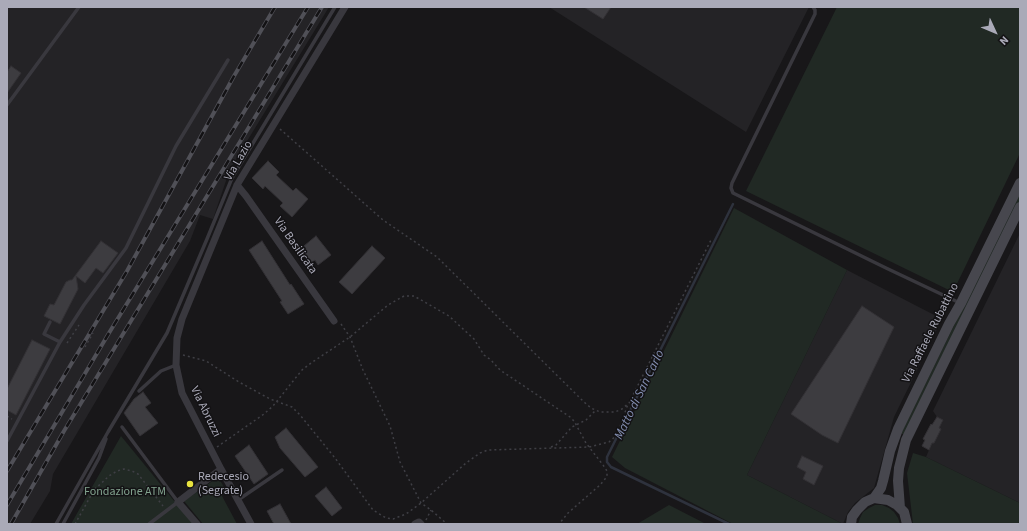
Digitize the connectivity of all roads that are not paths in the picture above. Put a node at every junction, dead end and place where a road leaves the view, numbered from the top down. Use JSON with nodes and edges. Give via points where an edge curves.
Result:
{"nodes":[{"id":1,"x":79,"y":7,"type":"edge"},
{"id":2,"x":335,"y":7,"type":"edge"},
{"id":3,"x":345,"y":7,"type":"edge"},
{"id":4,"x":813,"y":7,"type":"edge"},
{"id":5,"x":228,"y":60,"type":"dead end"},
{"id":6,"x":7,"y":105,"type":"edge"},
{"id":7,"x":1020,"y":184,"type":"edge"},
{"id":8,"x":236,"y":185,"type":"junction"},
{"id":9,"x":1020,"y":206,"type":"edge"},
{"id":10,"x":961,"y":303,"type":"junction"},
{"id":11,"x":334,"y":321,"type":"road end"},
{"id":12,"x":50,"y":322,"type":"dead end"},
{"id":13,"x":177,"y":338,"type":"joint"},
{"id":14,"x":60,"y":342,"type":"junction"},
{"id":15,"x":176,"y":365,"type":"junction"},
{"id":16,"x":139,"y":391,"type":"dead end"},
{"id":17,"x":122,"y":427,"type":"dead end"},
{"id":18,"x":108,"y":432,"type":"junction"},
{"id":19,"x":7,"y":441,"type":"edge"},
{"id":20,"x":221,"y":469,"type":"junction"},
{"id":21,"x":282,"y":470,"type":"dead end"},
{"id":22,"x":874,"y":498,"type":"junction"},
{"id":23,"x":238,"y":500,"type":"junction"},
{"id":24,"x":178,"y":502,"type":"junction"},
{"id":25,"x":900,"y":508,"type":"junction"},
{"id":26,"x":151,"y":523,"type":"edge"},
{"id":27,"x":56,"y":524,"type":"edge"},
{"id":28,"x":63,"y":524,"type":"edge"},
{"id":29,"x":197,"y":524,"type":"edge"},
{"id":30,"x":251,"y":524,"type":"edge"},
{"id":31,"x":415,"y":524,"type":"edge"},
{"id":32,"x":422,"y":524,"type":"edge"},
{"id":33,"x":851,"y":524,"type":"edge"},
{"id":34,"x":907,"y":524,"type":"edge"}],
"edges":[{"from":1,"to":6,"type":"lane"},
{"from":2,"to":18,"type":"lane","via":[[232,178],[167,333]]},
{"from":3,"to":8,"type":"street","name":"Via Lazio"},
{"from":4,"to":10,"type":"lane","via":[[815,14],[732,183],[733,193]]},
{"from":5,"to":14,"type":"lane","via":[[176,146],[126,248]]},
{"from":7,"to":10,"type":"street","name":"Via Raffaele Rubattino"},
{"from":8,"to":11,"type":"street","name":"Via Basilicata"},
{"from":8,"to":13,"type":"street","name":"Via Lazio","via":[[182,319]]},
{"from":9,"to":25,"type":"street","name":"Via Raffaele Rubattino","via":[[906,440],[899,468]]},
{"from":10,"to":22,"type":"street","name":"Via Raffaele Rubattino","via":[[948,324],[898,429],[881,488]]},
{"from":12,"to":14,"type":"lane","via":[[44,334]]},
{"from":13,"to":15,"type":"street","name":"Via Abruzzi"},
{"from":14,"to":19,"type":"lane"},
{"from":15,"to":16,"type":"lane","via":[[161,371]]},
{"from":15,"to":20,"type":"street","name":"Via Abruzzi","via":[[182,393]]},
{"from":17,"to":24,"type":"lane"},
{"from":18,"to":27,"type":"lane"},
{"from":18,"to":28,"type":"lane","via":[[99,458]]},
{"from":20,"to":23,"type":"street","name":"Via Abruzzi"},
{"from":20,"to":24,"type":"street"},
{"from":21,"to":23,"type":"lane"},
{"from":22,"to":25,"type":"street","via":[[888,500]]},
{"from":22,"to":33,"type":"street","name":"Via Raffaele Rubattino","via":[[857,510]]},
{"from":23,"to":30,"type":"street","name":"Via Abruzzi"},
{"from":24,"to":26,"type":"lane"},
{"from":24,"to":29,"type":"street"},
{"from":25,"to":34,"type":"street","name":"Via Raffaele Rubattino"},
{"from":31,"to":32,"type":"street"}]}
